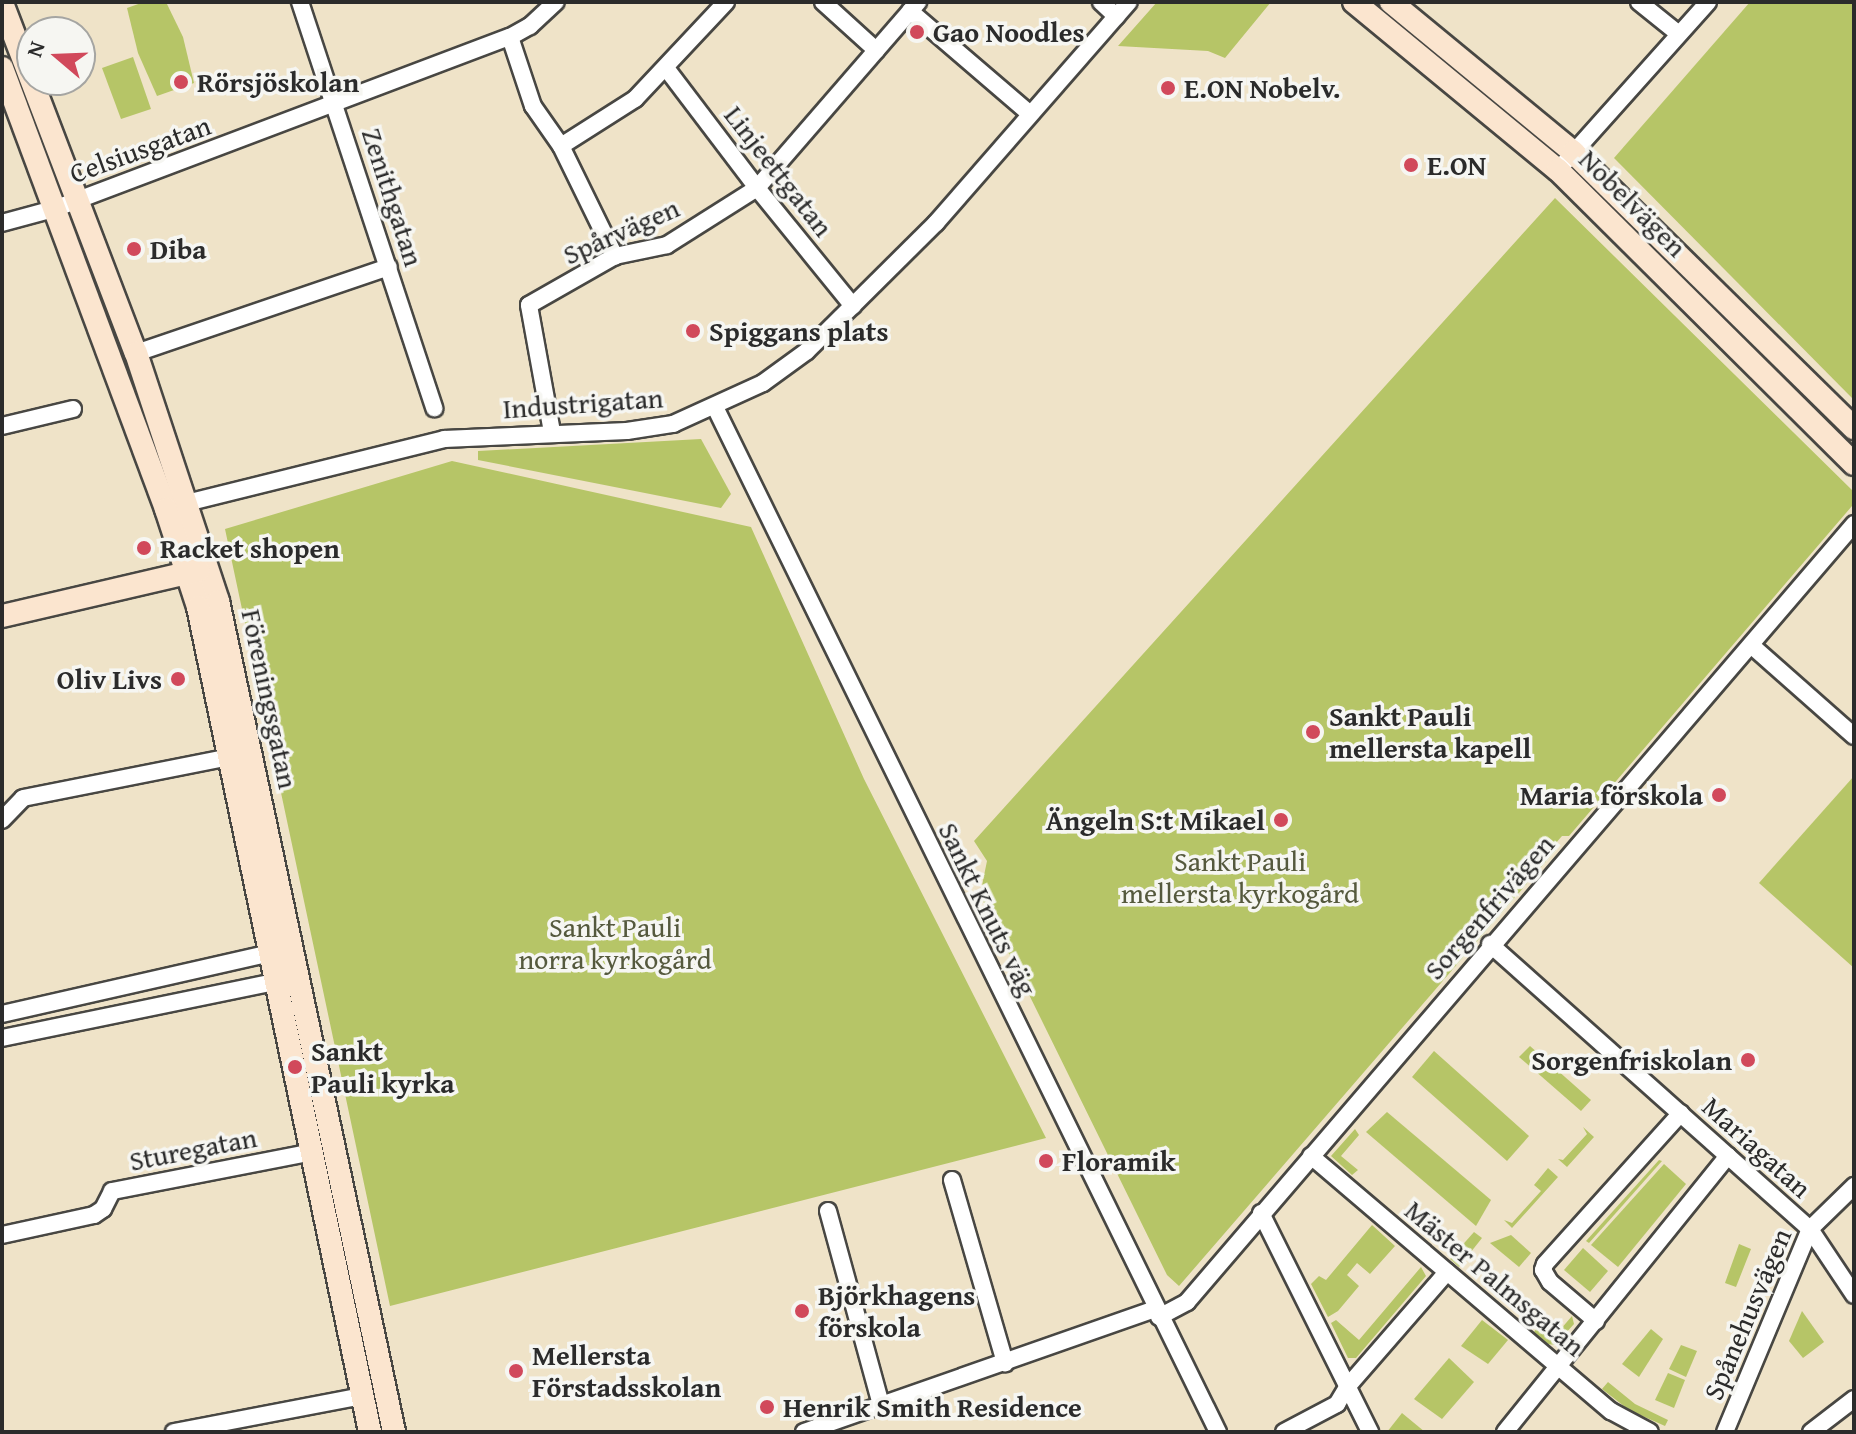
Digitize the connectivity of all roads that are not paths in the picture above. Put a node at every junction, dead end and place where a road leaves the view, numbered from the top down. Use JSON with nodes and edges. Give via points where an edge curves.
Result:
{"nodes":[{"id":1,"x":300,"y":2,"type":"edge"},
{"id":2,"x":556,"y":2,"type":"edge"},
{"id":3,"x":726,"y":2,"type":"edge"},
{"id":4,"x":823,"y":2,"type":"edge"},
{"id":5,"x":1101,"y":2,"type":"edge"},
{"id":6,"x":1129,"y":2,"type":"edge"},
{"id":7,"x":1354,"y":2,"type":"edge"},
{"id":8,"x":1391,"y":2,"type":"edge"},
{"id":9,"x":1639,"y":2,"type":"edge"},
{"id":10,"x":1708,"y":2,"type":"edge"},
{"id":11,"x":2,"y":3,"type":"edge"},
{"id":12,"x":914,"y":6,"type":"edge"},
{"id":13,"x":1116,"y":16,"type":"junction"},
{"id":14,"x":1679,"y":34,"type":"junction"},
{"id":15,"x":510,"y":37,"type":"junction"},
{"id":16,"x":876,"y":50,"type":"junction"},
{"id":17,"x":2,"y":68,"type":"edge"},
{"id":18,"x":666,"y":68,"type":"junction"},
{"id":19,"x":335,"y":104,"type":"junction"},
{"id":20,"x":1030,"y":114,"type":"junction"},
{"id":21,"x":561,"y":146,"type":"junction"},
{"id":22,"x":1573,"y":152,"type":"junction"},
{"id":23,"x":1558,"y":170,"type":"junction"},
{"id":24,"x":757,"y":188,"type":"junction"},
{"id":25,"x":77,"y":200,"type":"junction"},
{"id":26,"x":54,"y":209,"type":"junction"},
{"id":27,"x":2,"y":223,"type":"edge"},
{"id":28,"x":615,"y":256,"type":"junction"},
{"id":29,"x":389,"y":267,"type":"junction"},
{"id":30,"x":853,"y":306,"type":"junction"},
{"id":31,"x":136,"y":353,"type":"junction"},
{"id":32,"x":715,"y":407,"type":"junction"},
{"id":33,"x":434,"y":408,"type":"dead end"},
{"id":34,"x":73,"y":409,"type":"dead end"},
{"id":35,"x":2,"y":426,"type":"edge"},
{"id":36,"x":1854,"y":428,"type":"edge"},
{"id":37,"x":552,"y":432,"type":"junction"},
{"id":38,"x":1854,"y":464,"type":"edge"},
{"id":39,"x":176,"y":506,"type":"junction"},
{"id":40,"x":1854,"y":524,"type":"edge"},
{"id":41,"x":197,"y":570,"type":"junction"},
{"id":42,"x":2,"y":616,"type":"edge"},
{"id":43,"x":1751,"y":645,"type":"junction"},
{"id":44,"x":1854,"y":736,"type":"edge"},
{"id":45,"x":230,"y":757,"type":"junction"},
{"id":46,"x":2,"y":820,"type":"edge"},
{"id":47,"x":1490,"y":944,"type":"junction"},
{"id":48,"x":270,"y":953,"type":"junction"},
{"id":49,"x":295,"y":961,"type":"junction"},
{"id":50,"x":276,"y":982,"type":"junction"},
{"id":51,"x":2,"y":1014,"type":"edge"},
{"id":52,"x":2,"y":1038,"type":"edge"},
{"id":53,"x":1681,"y":1113,"type":"junction"},
{"id":54,"x":312,"y":1152,"type":"junction"},
{"id":55,"x":1311,"y":1156,"type":"junction"},
{"id":56,"x":1728,"y":1156,"type":"junction"},
{"id":57,"x":952,"y":1180,"type":"dead end"},
{"id":58,"x":1854,"y":1186,"type":"edge"},
{"id":59,"x":828,"y":1211,"type":"dead end"},
{"id":60,"x":1261,"y":1213,"type":"junction"},
{"id":61,"x":1810,"y":1229,"type":"junction"},
{"id":62,"x":2,"y":1235,"type":"edge"},
{"id":63,"x":1447,"y":1272,"type":"junction"},
{"id":64,"x":1854,"y":1295,"type":"edge"},
{"id":65,"x":1157,"y":1313,"type":"junction"},
{"id":66,"x":1596,"y":1321,"type":"junction"},
{"id":67,"x":1005,"y":1363,"type":"junction"},
{"id":68,"x":1560,"y":1366,"type":"junction"},
{"id":69,"x":1348,"y":1386,"type":"junction"},
{"id":70,"x":362,"y":1396,"type":"junction"},
{"id":71,"x":1854,"y":1399,"type":"edge"},
{"id":72,"x":881,"y":1405,"type":"junction"},
{"id":73,"x":174,"y":1432,"type":"edge"},
{"id":74,"x":370,"y":1432,"type":"edge"},
{"id":75,"x":394,"y":1432,"type":"edge"},
{"id":76,"x":804,"y":1432,"type":"edge"},
{"id":77,"x":1218,"y":1432,"type":"edge"},
{"id":78,"x":1284,"y":1432,"type":"edge"},
{"id":79,"x":1370,"y":1432,"type":"edge"},
{"id":80,"x":1505,"y":1432,"type":"edge"},
{"id":81,"x":1650,"y":1432,"type":"edge"},
{"id":82,"x":1725,"y":1432,"type":"edge"},
{"id":83,"x":1811,"y":1432,"type":"edge"}],
"edges":[{"from":1,"to":19,"type":"street","name":"Zenithgatan"},
{"from":2,"to":15,"type":"street","name":"Celsiusgatan"},
{"from":3,"to":18,"type":"street"},
{"from":4,"to":16,"type":"street"},
{"from":5,"to":13,"type":"street"},
{"from":6,"to":13,"type":"street","name":"Industrigatan"},
{"from":7,"to":23,"type":"street","name":"Nobelvägen"},
{"from":8,"to":22,"type":"street","name":"Nobelvägen"},
{"from":9,"to":14,"type":"street"},
{"from":10,"to":14,"type":"street"},
{"from":11,"to":25,"type":"street","name":"Föreningsgatan"},
{"from":12,"to":16,"type":"street","name":"Spårvägen"},
{"from":12,"to":20,"type":"street"},
{"from":13,"to":20,"type":"street","name":"Industrigatan"},
{"from":14,"to":22,"type":"street"},
{"from":15,"to":19,"type":"street","name":"Celsiusgatan"},
{"from":15,"to":21,"type":"street","via":[[533,106]]},
{"from":16,"to":24,"type":"street","name":"Spårvägen"},
{"from":17,"to":26,"type":"street","name":"Föreningsgatan"},
{"from":18,"to":21,"type":"street","via":[[635,99]]},
{"from":18,"to":24,"type":"street","name":"Linjeettgatan"},
{"from":19,"to":25,"type":"street","name":"Celsiusgatan"},
{"from":19,"to":29,"type":"street","name":"Zenithgatan"},
{"from":20,"to":30,"type":"street","name":"Industrigatan","via":[[936,223]]},
{"from":21,"to":28,"type":"street"},
{"from":22,"to":23,"type":"street"},
{"from":22,"to":36,"type":"street","name":"Nobelvägen"},
{"from":23,"to":38,"type":"street","name":"Nobelvägen"},
{"from":24,"to":28,"type":"street","name":"Spårvägen","via":[[667,245]]},
{"from":24,"to":30,"type":"street","name":"Linjeettgatan"},
{"from":25,"to":26,"type":"street","name":"Celsiusgatan"},
{"from":25,"to":31,"type":"street","name":"Föreningsgatan"},
{"from":26,"to":27,"type":"street","name":"Celsiusgatan"},
{"from":26,"to":39,"type":"street","name":"Föreningsgatan"},
{"from":28,"to":37,"type":"street","name":"Spårvägen","via":[[529,305]]},
{"from":29,"to":31,"type":"street"},
{"from":29,"to":33,"type":"street","name":"Zenithgatan"},
{"from":30,"to":32,"type":"street","name":"Industrigatan","via":[[807,351],[763,383]]},
{"from":31,"to":39,"type":"street","name":"Föreningsgatan"},
{"from":32,"to":37,"type":"street","name":"Industrigatan","via":[[673,424]]},
{"from":32,"to":65,"type":"street","name":"Sankt Knuts väg"},
{"from":34,"to":35,"type":"street"},
{"from":37,"to":39,"type":"street","name":"Industrigatan","via":[[444,439]]},
{"from":39,"to":41,"type":"street","name":"Föreningsgatan"},
{"from":40,"to":43,"type":"street","name":"Sorgenfrivägen"},
{"from":41,"to":42,"type":"street"},
{"from":41,"to":45,"type":"street","name":"Föreningsgatan","via":[[198,607]]},
{"from":41,"to":49,"type":"street","name":"Föreningsgatan","via":[[218,601]]},
{"from":43,"to":44,"type":"street"},
{"from":43,"to":47,"type":"street","name":"Sorgenfrivägen"},
{"from":45,"to":46,"type":"street","via":[[23,798]]},
{"from":45,"to":48,"type":"street","name":"Föreningsgatan"},
{"from":47,"to":53,"type":"street","name":"Mariagatan"},
{"from":47,"to":55,"type":"street","name":"Sorgenfrivägen"},
{"from":48,"to":49,"type":"street"},
{"from":48,"to":50,"type":"street","name":"Föreningsgatan"},
{"from":48,"to":51,"type":"street"},
{"from":49,"to":50,"type":"street"},
{"from":49,"to":75,"type":"street","name":"Föreningsgatan"},
{"from":50,"to":52,"type":"street"},
{"from":50,"to":54,"type":"street","name":"Föreningsgatan"},
{"from":53,"to":56,"type":"street","name":"Mariagatan"},
{"from":53,"to":66,"type":"street","via":[[1545,1264],[1550,1282]]},
{"from":54,"to":62,"type":"street","name":"Sturegatan","via":[[112,1191],[94,1215]]},
{"from":54,"to":70,"type":"street","name":"Föreningsgatan"},
{"from":55,"to":60,"type":"street","name":"Sorgenfrivägen"},
{"from":55,"to":63,"type":"street","name":"Mäster Palmsgatan"},
{"from":56,"to":61,"type":"street","name":"Mariagatan"},
{"from":56,"to":66,"type":"street"},
{"from":57,"to":67,"type":"street"},
{"from":58,"to":61,"type":"street","name":"Spånehusvägen"},
{"from":59,"to":72,"type":"street"},
{"from":60,"to":65,"type":"street","name":"Sorgenfrivägen","via":[[1187,1302]]},
{"from":60,"to":69,"type":"street","via":[[1281,1237]]},
{"from":61,"to":64,"type":"street","name":"Mariagatan"},
{"from":61,"to":82,"type":"street","name":"Spånehusvägen"},
{"from":63,"to":68,"type":"street","name":"Mäster Palmsgatan"},
{"from":63,"to":69,"type":"street"},
{"from":65,"to":67,"type":"street","name":"Sorgenfrivägen"},
{"from":65,"to":77,"type":"street","name":"Sankt Knuts väg"},
{"from":66,"to":68,"type":"street"},
{"from":67,"to":72,"type":"street","name":"Sorgenfrivägen"},
{"from":68,"to":80,"type":"street"},
{"from":68,"to":81,"type":"street","name":"Mäster Palmsgatan","via":[[1611,1411]]},
{"from":69,"to":78,"type":"street","via":[[1337,1404]]},
{"from":69,"to":79,"type":"street"},
{"from":70,"to":73,"type":"street"},
{"from":70,"to":74,"type":"street","name":"Föreningsgatan"},
{"from":71,"to":83,"type":"street"},
{"from":72,"to":76,"type":"street","name":"Sorgenfrivägen"}]}
